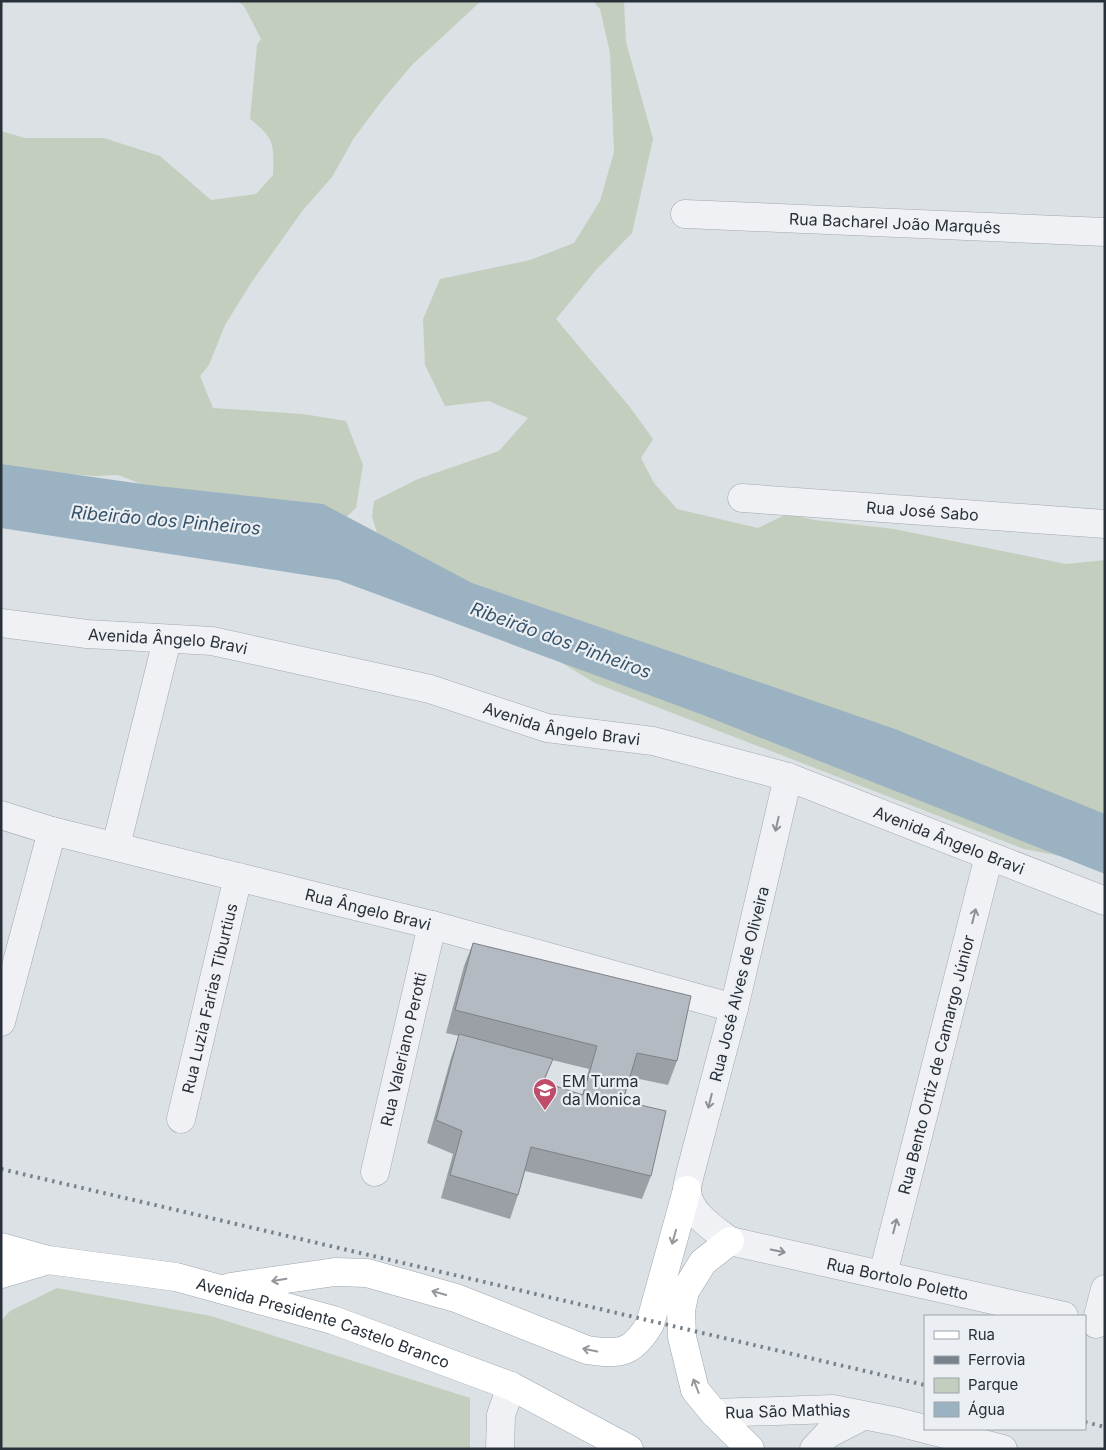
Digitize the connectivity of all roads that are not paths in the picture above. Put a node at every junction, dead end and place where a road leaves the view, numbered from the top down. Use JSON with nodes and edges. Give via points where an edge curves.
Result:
{"nodes":[{"id":1,"x":685,"y":214,"type":"dead end"},
{"id":2,"x":1105,"y":232,"type":"edge"},
{"id":3,"x":742,"y":498,"type":"dead end"},
{"id":4,"x":1105,"y":524,"type":"edge"},
{"id":5,"x":1,"y":623,"type":"edge"},
{"id":6,"x":167,"y":640,"type":"junction"},
{"id":7,"x":788,"y":777,"type":"junction"},
{"id":8,"x":1,"y":815,"type":"edge"},
{"id":9,"x":52,"y":831,"type":"junction"},
{"id":10,"x":116,"y":846,"type":"junction"},
{"id":11,"x":989,"y":856,"type":"junction"},
{"id":12,"x":238,"y":877,"type":"junction"},
{"id":13,"x":1105,"y":902,"type":"edge"},
{"id":14,"x":432,"y":925,"type":"junction"},
{"id":15,"x":734,"y":1008,"type":"junction"},
{"id":16,"x":1,"y":1022,"type":"edge"},
{"id":17,"x":181,"y":1119,"type":"dead end"},
{"id":18,"x":375,"y":1172,"type":"dead end"},
{"id":19,"x":687,"y":1190,"type":"junction"},
{"id":20,"x":730,"y":1241,"type":"junction"},
{"id":21,"x":1,"y":1247,"type":"edge"},
{"id":22,"x":48,"y":1260,"type":"junction"},
{"id":23,"x":1,"y":1261,"type":"edge"},
{"id":24,"x":1,"y":1274,"type":"edge"},
{"id":25,"x":883,"y":1274,"type":"junction"},
{"id":26,"x":220,"y":1289,"type":"junction"},
{"id":27,"x":1105,"y":1289,"type":"edge"},
{"id":28,"x":1060,"y":1315,"type":"edge"},
{"id":29,"x":1095,"y":1324,"type":"edge"},
{"id":30,"x":512,"y":1386,"type":"junction"},
{"id":31,"x":714,"y":1414,"type":"junction"},
{"id":32,"x":861,"y":1416,"type":"junction"},
{"id":33,"x":924,"y":1429,"type":"edge"},
{"id":34,"x":929,"y":1430,"type":"edge"},
{"id":35,"x":500,"y":1449,"type":"edge"},
{"id":36,"x":629,"y":1449,"type":"edge"},
{"id":37,"x":750,"y":1449,"type":"edge"},
{"id":38,"x":814,"y":1449,"type":"edge"},
{"id":39,"x":1003,"y":1449,"type":"edge"}],
"edges":[{"from":1,"to":2,"type":"street","name":"Rua Bacharel João Marquês"},
{"from":3,"to":4,"type":"street","name":"Rua José Sabo"},
{"from":5,"to":6,"type":"street","name":"Avenida Ângelo Bravi"},
{"from":6,"to":7,"type":"street","name":"Avenida Ângelo Bravi","via":[[212,641],[430,689],[547,728],[653,741]]},
{"from":6,"to":10,"type":"street"},
{"from":7,"to":11,"type":"street","name":"Avenida Ângelo Bravi"},
{"from":7,"to":15,"type":"street","name":"Rua José Alves de Oliveira","one_way":true},
{"from":8,"to":9,"type":"street","name":"Rua Ângelo Bravi"},
{"from":9,"to":10,"type":"street","name":"Rua Ângelo Bravi"},
{"from":9,"to":16,"type":"street"},
{"from":10,"to":12,"type":"street","name":"Rua Ângelo Bravi"},
{"from":11,"to":13,"type":"street","name":"Avenida Ângelo Bravi"},
{"from":25,"to":11,"type":"street","name":"Rua Bento Ortiz de Camargo Júnior","one_way":true},
{"from":12,"to":14,"type":"street","name":"Rua Ângelo Bravi"},
{"from":12,"to":17,"type":"street","name":"Rua Luzia Farias Tiburtius"},
{"from":14,"to":15,"type":"street","name":"Rua Ângelo Bravi"},
{"from":14,"to":18,"type":"street","name":"Rua Valeriano Perotti"},
{"from":15,"to":19,"type":"street","name":"Rua José Alves de Oliveira","one_way":true},
{"from":19,"to":20,"type":"street","via":[[692,1207]]},
{"from":19,"to":26,"type":"main road","one_way":true,"via":[[650,1324],[640,1341],[625,1351],[608,1354],[587,1350],[456,1298],[368,1273],[334,1272]]},
{"from":20,"to":25,"type":"street","name":"Rua Bortolo Poletto","one_way":true},
{"from":31,"to":20,"type":"main road","one_way":true,"via":[[696,1390],[682,1337],[680,1310],[685,1291],[695,1273],[703,1262]]},
{"from":21,"to":22,"type":"main road","name":"Avenida Presidente Castelo Branco"},
{"from":22,"to":23,"type":"main road"},
{"from":22,"to":24,"type":"main road"},
{"from":22,"to":26,"type":"main road","name":"Avenida Presidente Castelo Branco","via":[[176,1277]]},
{"from":25,"to":28,"type":"street","name":"Rua Bortolo Poletto"},
{"from":26,"to":30,"type":"main road","name":"Avenida Presidente Castelo Branco","via":[[333,1320]]},
{"from":27,"to":29,"type":"street"},
{"from":30,"to":35,"type":"street","via":[[502,1415]]},
{"from":30,"to":36,"type":"main road","name":"Avenida Presidente Castelo Branco"},
{"from":31,"to":32,"type":"street","name":"Rua São Mathias","via":[[833,1410]]},
{"from":31,"to":37,"type":"main road"},
{"from":32,"to":33,"type":"street","name":"Rua São Mathias"},
{"from":32,"to":38,"type":"street","name":"Rua São Mathias","via":[[828,1434]]},
{"from":34,"to":39,"type":"street","name":"Rua São Mathias"}]}
